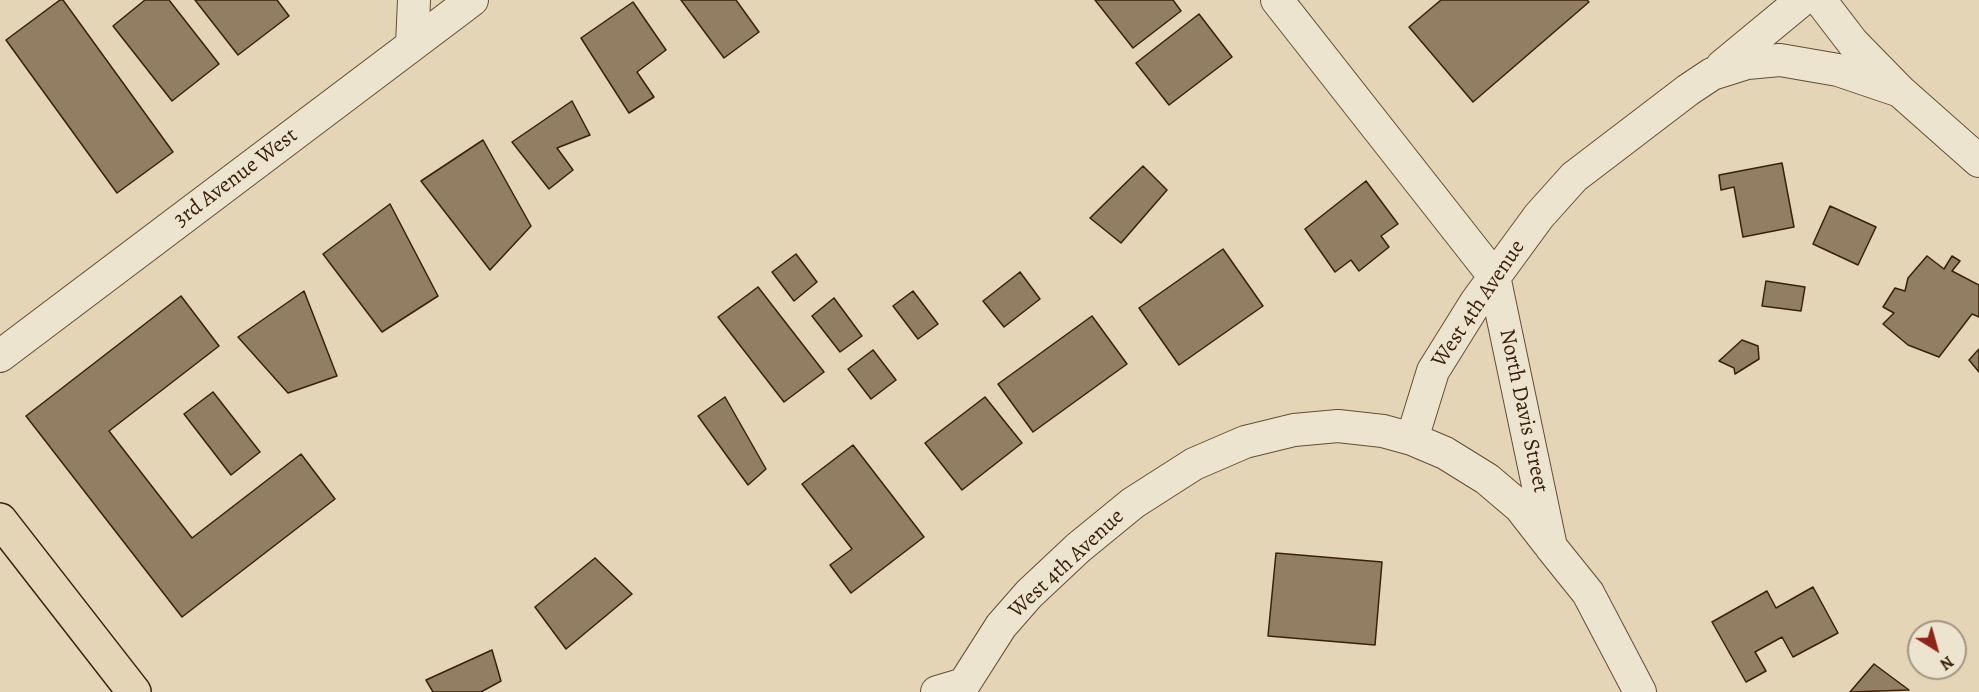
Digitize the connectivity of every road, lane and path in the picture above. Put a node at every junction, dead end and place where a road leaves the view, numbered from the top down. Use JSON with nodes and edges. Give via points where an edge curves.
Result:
{"nodes":[{"id":1,"x":414,"y":0,"type":"edge"},
{"id":2,"x":472,"y":0,"type":"edge"},
{"id":3,"x":1276,"y":0,"type":"edge"},
{"id":4,"x":1802,"y":0,"type":"edge"},
{"id":5,"x":1820,"y":0,"type":"edge"},
{"id":6,"x":412,"y":45,"type":"junction"},
{"id":7,"x":1712,"y":74,"type":"junction"},
{"id":8,"x":1900,"y":91,"type":"junction"},
{"id":9,"x":1935,"y":123,"type":"junction"},
{"id":10,"x":1979,"y":135,"type":"edge"},
{"id":11,"x":1979,"y":161,"type":"edge"},
{"id":12,"x":1494,"y":276,"type":"junction"},
{"id":13,"x":0,"y":356,"type":"edge"},
{"id":14,"x":1412,"y":439,"type":"junction"},
{"id":15,"x":0,"y":520,"type":"edge"},
{"id":16,"x":1551,"y":547,"type":"junction"},
{"id":17,"x":954,"y":689,"type":"edge"},
{"id":18,"x":134,"y":692,"type":"edge"},
{"id":19,"x":1640,"y":692,"type":"edge"}],
"edges":[{"from":1,"to":6,"type":"street"},
{"from":2,"to":6,"type":"street","name":"3rd Avenue West"},
{"from":3,"to":12,"type":"street","name":"North Davis Street"},
{"from":4,"to":7,"type":"street","name":"West 4th Avenue"},
{"from":5,"to":8,"type":"street","via":[[1853,43]]},
{"from":6,"to":13,"type":"street","name":"3rd Avenue West"},
{"from":7,"to":8,"type":"street","name":"West 4th Avenue","via":[[1747,63],[1780,60],[1838,70]]},
{"from":7,"to":12,"type":"street","name":"West 4th Avenue","via":[[1574,177]]},
{"from":8,"to":9,"type":"street"},
{"from":9,"to":10,"type":"street"},
{"from":9,"to":11,"type":"street"},
{"from":12,"to":14,"type":"street","name":"West 4th Avenue","via":[[1433,371]]},
{"from":12,"to":16,"type":"street","name":"North Davis Street"},
{"from":14,"to":16,"type":"street","via":[[1446,453],[1487,479],[1520,507]]},
{"from":14,"to":17,"type":"street","name":"West 4th Avenue","via":[[1338,426],[1294,430],[1245,442],[1194,464],[1133,503],[1078,548],[1029,594]]},
{"from":15,"to":18,"type":"main road"},
{"from":16,"to":19,"type":"street","name":"North Davis Street","via":[[1588,593]]}]}
